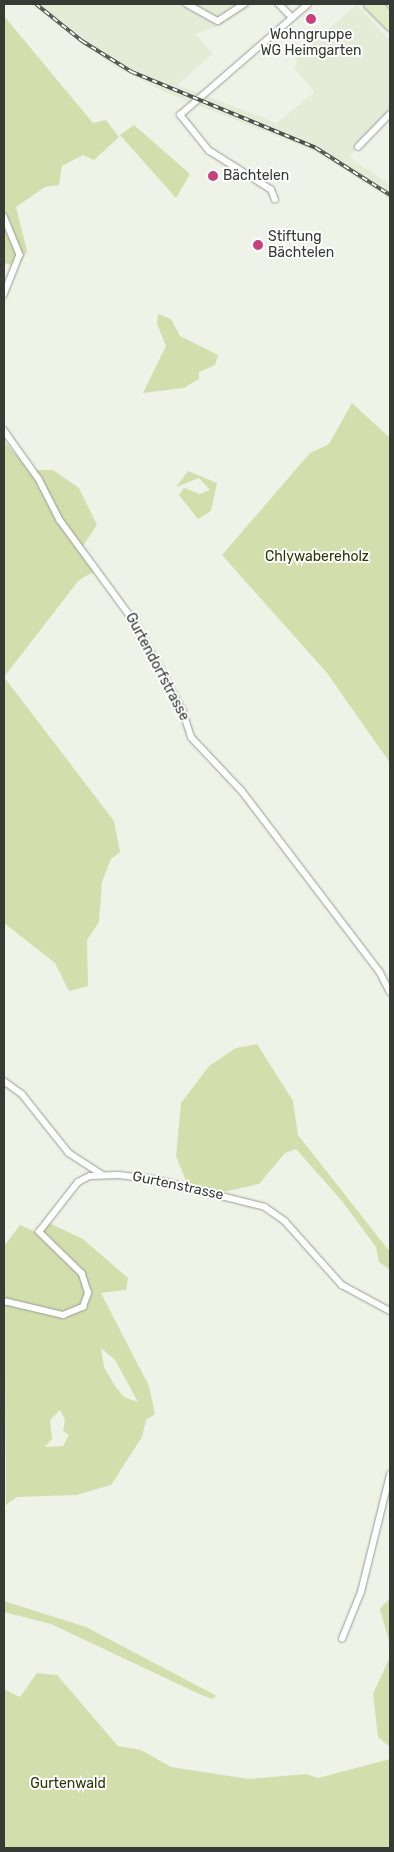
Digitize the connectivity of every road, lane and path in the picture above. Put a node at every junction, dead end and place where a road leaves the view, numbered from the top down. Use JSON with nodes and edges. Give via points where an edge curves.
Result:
{"nodes":[{"id":1,"x":187,"y":4,"type":"edge"},
{"id":2,"x":244,"y":4,"type":"edge"},
{"id":3,"x":279,"y":4,"type":"edge"},
{"id":4,"x":308,"y":4,"type":"edge"},
{"id":5,"x":368,"y":4,"type":"edge"},
{"id":6,"x":378,"y":4,"type":"edge"},
{"id":7,"x":292,"y":18,"type":"junction"},
{"id":8,"x":390,"y":18,"type":"edge"},
{"id":9,"x":390,"y":26,"type":"edge"},
{"id":10,"x":390,"y":114,"type":"edge"},
{"id":11,"x":358,"y":147,"type":"dead end"},
{"id":12,"x":275,"y":200,"type":"dead end"},
{"id":13,"x":4,"y":216,"type":"edge"},
{"id":14,"x":4,"y":295,"type":"edge"},
{"id":15,"x":4,"y":430,"type":"edge"},
{"id":16,"x":390,"y":992,"type":"edge"},
{"id":17,"x":4,"y":1081,"type":"edge"},
{"id":18,"x":103,"y":1175,"type":"junction"},
{"id":19,"x":4,"y":1302,"type":"edge"},
{"id":20,"x":390,"y":1311,"type":"edge"},
{"id":21,"x":390,"y":1475,"type":"edge"},
{"id":22,"x":342,"y":1639,"type":"dead end"}],
"edges":[{"from":1,"to":2,"type":"street","via":[[218,21]]},
{"from":3,"to":7,"type":"street"},
{"from":4,"to":7,"type":"street"},
{"from":5,"to":9,"type":"main road"},
{"from":6,"to":8,"type":"main road"},
{"from":7,"to":12,"type":"street","via":[[180,115],[209,151],[271,190]]},
{"from":10,"to":11,"type":"street"},
{"from":13,"to":14,"type":"street","via":[[20,255]]},
{"from":15,"to":16,"type":"street","name":"Gurtendorfstrasse","via":[[39,480],[60,520],[134,621],[184,711],[192,738],[242,792],[380,972]]},
{"from":17,"to":18,"type":"street","via":[[22,1094],[69,1153]]},
{"from":18,"to":19,"type":"street","name":"Gurtenstrasse","via":[[78,1182],[39,1232],[82,1274],[88,1293],[83,1307],[63,1315]]},
{"from":18,"to":20,"type":"street","name":"Gurtenstrasse","via":[[153,1179],[265,1207],[285,1221],[342,1285]]},
{"from":21,"to":22,"type":"street","via":[[361,1592]]}]}
